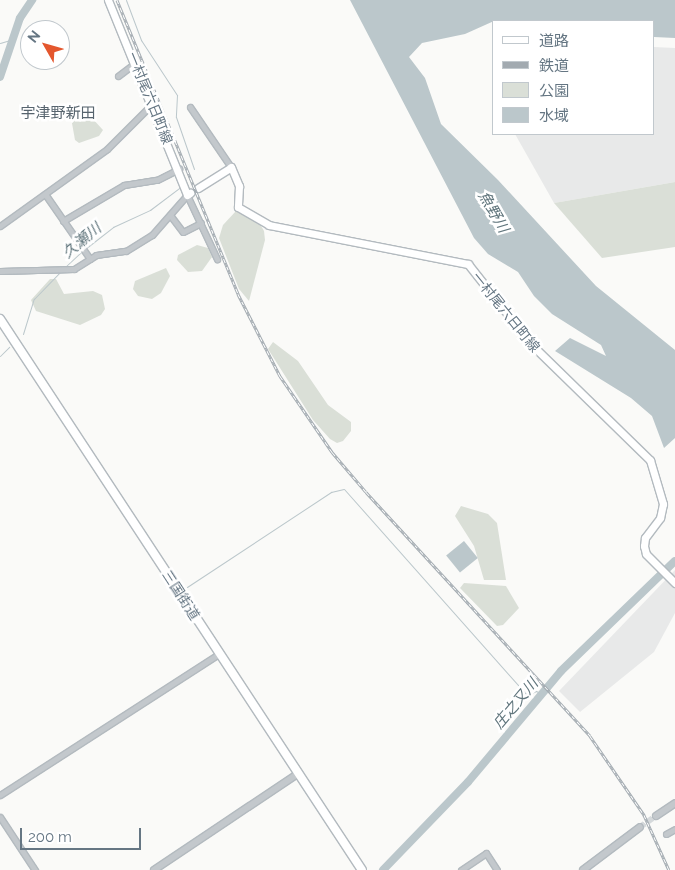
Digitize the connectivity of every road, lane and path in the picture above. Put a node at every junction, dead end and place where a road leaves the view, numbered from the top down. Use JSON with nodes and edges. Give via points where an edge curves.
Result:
{"nodes":[{"id":1,"x":108,"y":0,"type":"edge"},
{"id":2,"x":136,"y":63,"type":"junction"},
{"id":3,"x":118,"y":76,"type":"dead end"},
{"id":4,"x":151,"y":105,"type":"junction"},
{"id":5,"x":190,"y":107,"type":"dead end"},
{"id":6,"x":231,"y":167,"type":"junction"},
{"id":7,"x":179,"y":169,"type":"junction"},
{"id":8,"x":198,"y":188,"type":"dead end"},
{"id":9,"x":45,"y":194,"type":"junction"},
{"id":10,"x":189,"y":194,"type":"junction"},
{"id":11,"x":170,"y":215,"type":"junction"},
{"id":12,"x":63,"y":221,"type":"junction"},
{"id":13,"x":200,"y":223,"type":"junction"},
{"id":14,"x":0,"y":226,"type":"edge"},
{"id":15,"x":90,"y":259,"type":"junction"},
{"id":16,"x":217,"y":259,"type":"dead end"},
{"id":17,"x":0,"y":270,"type":"edge"},
{"id":18,"x":0,"y":319,"type":"edge"},
{"id":19,"x":673,"y":580,"type":"edge"},
{"id":20,"x":220,"y":653,"type":"junction"},
{"id":21,"x":299,"y":774,"type":"junction"},
{"id":22,"x":0,"y":795,"type":"edge"},
{"id":23,"x":675,"y":803,"type":"edge"},
{"id":24,"x":656,"y":816,"type":"tunnel mouth"},
{"id":25,"x":0,"y":817,"type":"edge"},
{"id":26,"x":640,"y":827,"type":"tunnel mouth"},
{"id":27,"x":675,"y":830,"type":"edge"},
{"id":28,"x":666,"y":834,"type":"dead end"},
{"id":29,"x":361,"y":869,"type":"edge"},
{"id":30,"x":35,"y":870,"type":"edge"},
{"id":31,"x":154,"y":870,"type":"edge"},
{"id":32,"x":461,"y":870,"type":"edge"},
{"id":33,"x":497,"y":870,"type":"edge"},
{"id":34,"x":583,"y":870,"type":"edge"}],
"edges":[{"from":1,"to":2,"type":"main road","name":"一村尾六日町線"},
{"from":2,"to":3,"type":"street"},
{"from":2,"to":4,"type":"main road","name":"一村尾六日町線"},
{"from":4,"to":7,"type":"main road","name":"一村尾六日町線"},
{"from":4,"to":9,"type":"street","via":[[107,149]]},
{"from":5,"to":6,"type":"street"},
{"from":6,"to":8,"type":"main road"},
{"from":6,"to":19,"type":"main road","name":"一村尾六日町線","via":[[239,186],[238,206],[269,225],[468,264],[532,345],[650,460],[663,504],[660,518],[645,538],[646,554]]},
{"from":7,"to":10,"type":"main road","name":"一村尾六日町線"},
{"from":7,"to":12,"type":"street","via":[[157,180],[124,185]]},
{"from":9,"to":12,"type":"street"},
{"from":9,"to":14,"type":"street"},
{"from":10,"to":11,"type":"street"},
{"from":10,"to":13,"type":"street"},
{"from":11,"to":13,"type":"street","via":[[184,232]]},
{"from":11,"to":15,"type":"street","via":[[140,243],[118,253],[96,255]]},
{"from":12,"to":15,"type":"street"},
{"from":13,"to":16,"type":"street"},
{"from":15,"to":17,"type":"street","via":[[68,269]]},
{"from":18,"to":20,"type":"highway","name":"三国街道"},
{"from":20,"to":21,"type":"highway","name":"三国街道"},
{"from":20,"to":22,"type":"street"},
{"from":21,"to":29,"type":"highway","name":"三国街道"},
{"from":21,"to":31,"type":"street"},
{"from":23,"to":24,"type":"street"},
{"from":25,"to":30,"type":"street"},
{"from":26,"to":34,"type":"street"},
{"from":27,"to":28,"type":"street"},
{"from":32,"to":33,"type":"street","via":[[486,853]]}]}
